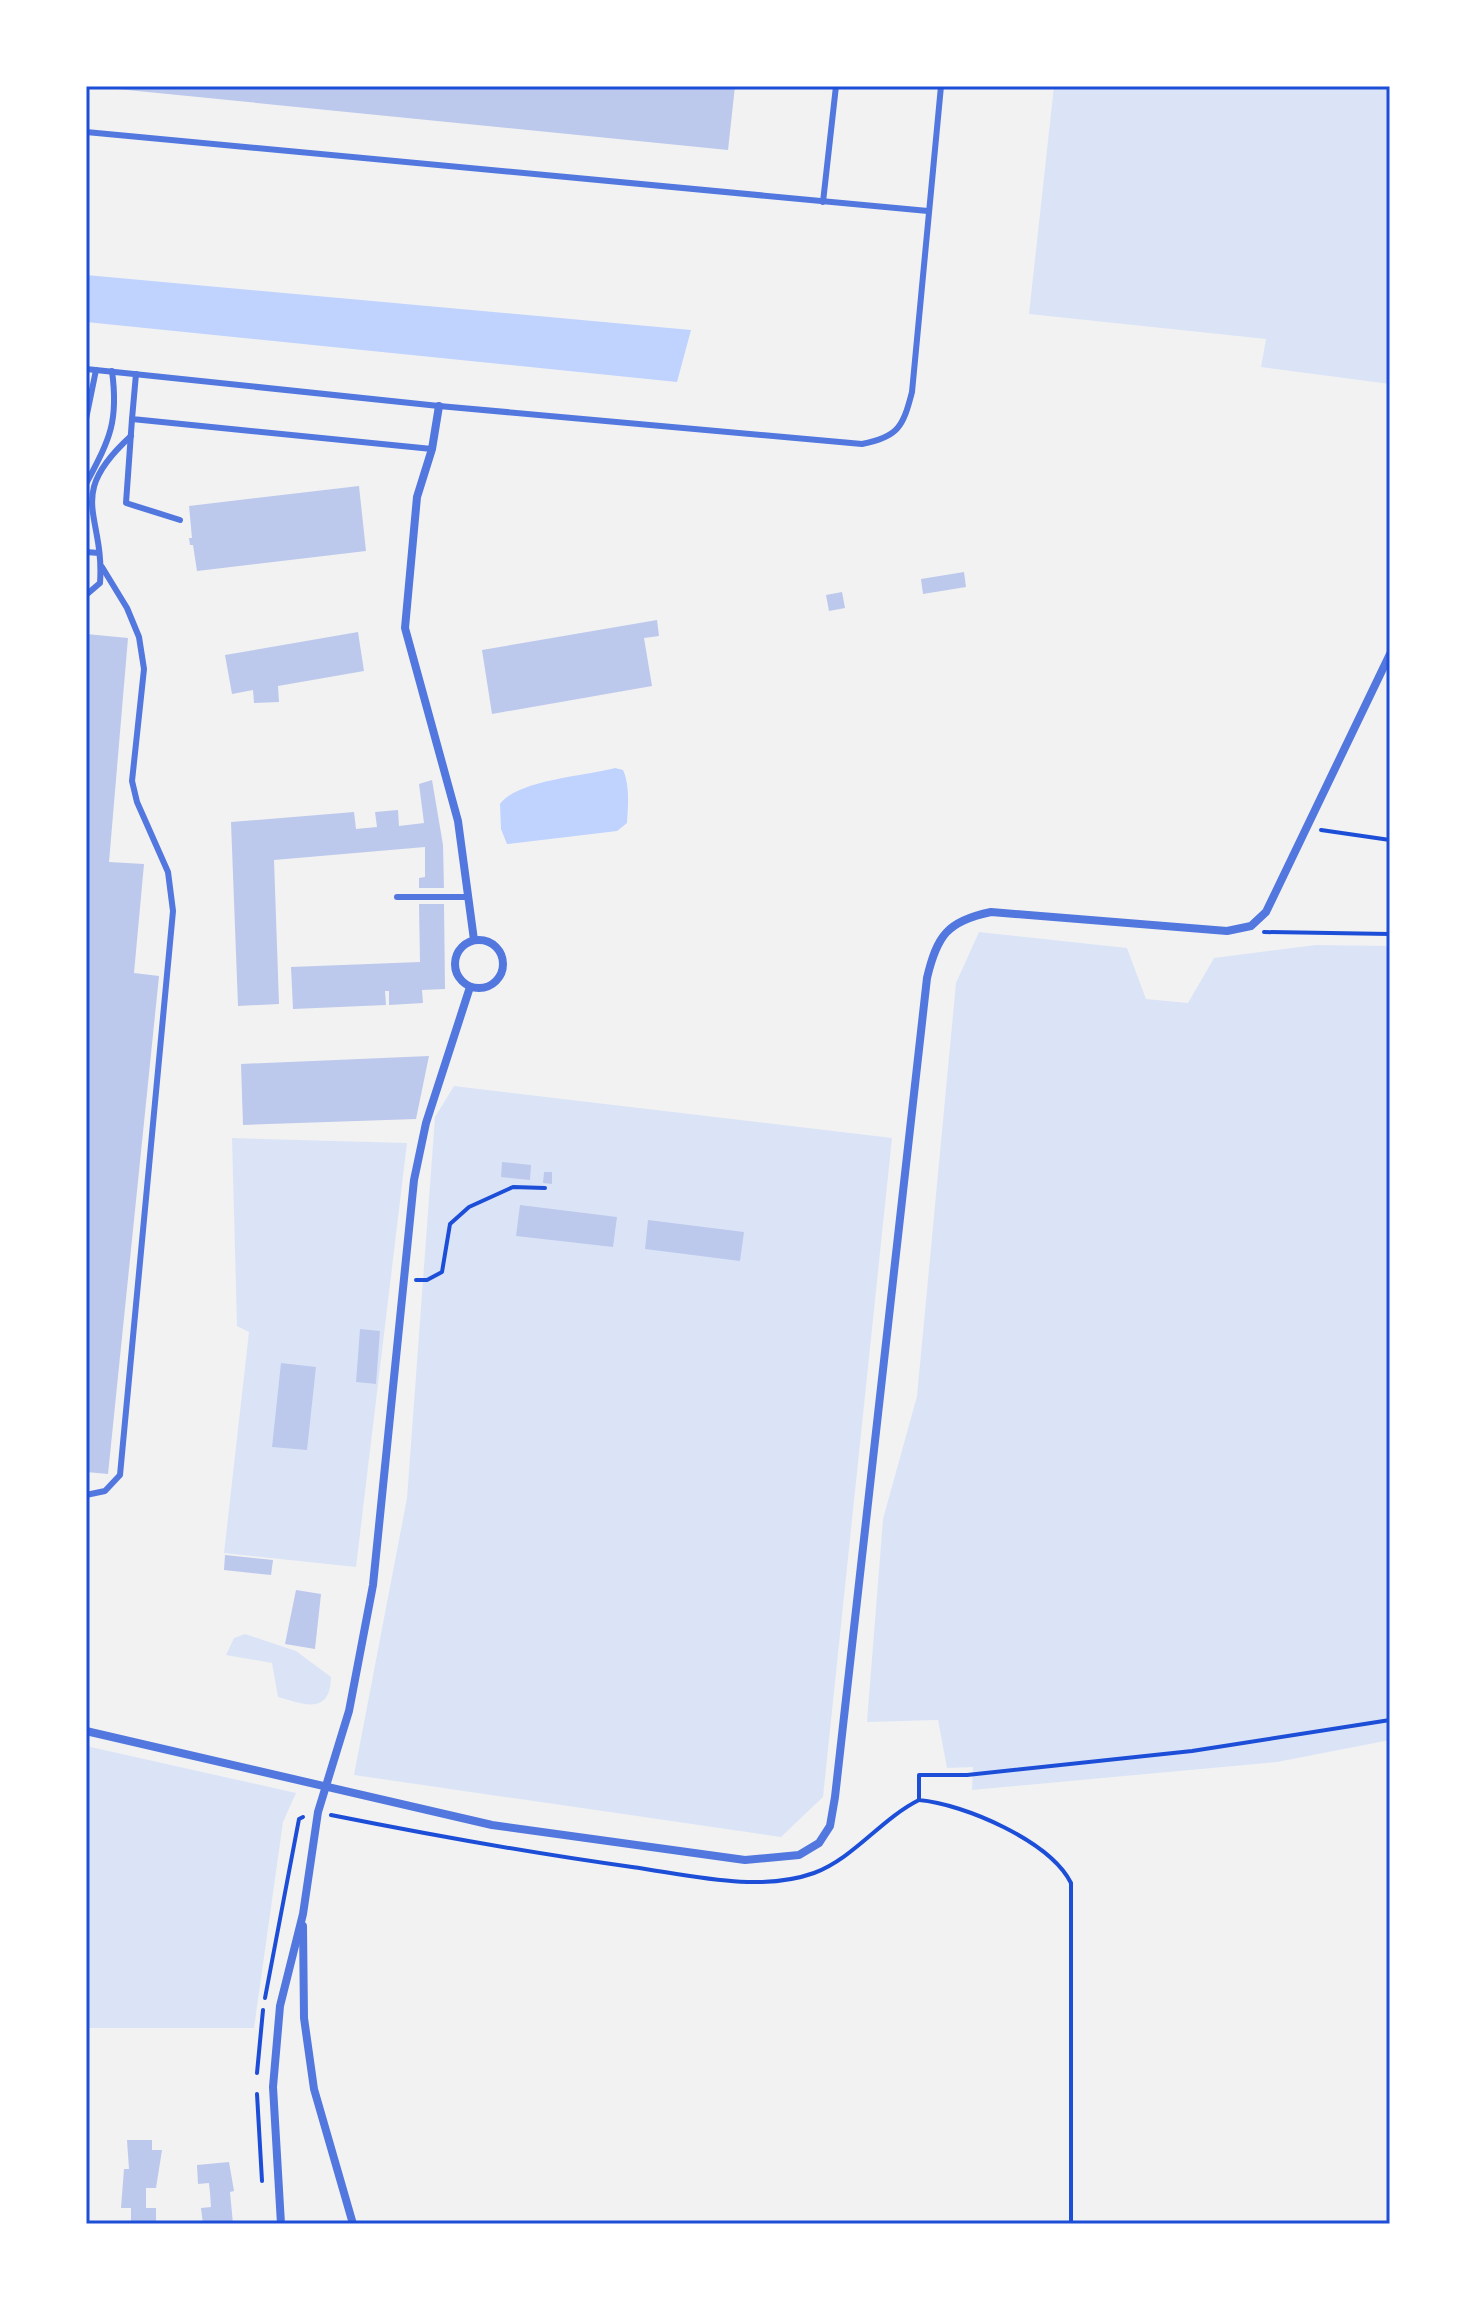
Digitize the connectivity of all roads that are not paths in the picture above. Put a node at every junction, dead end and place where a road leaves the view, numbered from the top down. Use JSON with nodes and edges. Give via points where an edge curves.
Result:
{"nodes":[{"id":1,"x":836,"y":86,"type":"edge"},
{"id":2,"x":941,"y":86,"type":"edge"},
{"id":3,"x":86,"y":132,"type":"edge"},
{"id":4,"x":823,"y":202,"type":"junction"},
{"id":5,"x":928,"y":211,"type":"junction"},
{"id":6,"x":86,"y":369,"type":"edge"},
{"id":7,"x":96,"y":370,"type":"junction"},
{"id":8,"x":112,"y":371,"type":"junction"},
{"id":9,"x":136,"y":374,"type":"junction"},
{"id":10,"x":439,"y":406,"type":"junction"},
{"id":11,"x":86,"y":419,"type":"edge"},
{"id":12,"x":132,"y":419,"type":"junction"},
{"id":13,"x":131,"y":436,"type":"junction"},
{"id":14,"x":432,"y":449,"type":"junction"},
{"id":15,"x":86,"y":484,"type":"edge"},
{"id":16,"x":180,"y":520,"type":"dead end"},
{"id":17,"x":86,"y":552,"type":"edge"},
{"id":18,"x":99,"y":553,"type":"junction"},
{"id":19,"x":102,"y":567,"type":"junction"},
{"id":20,"x":86,"y":595,"type":"edge"},
{"id":21,"x":1390,"y":654,"type":"edge"},
{"id":22,"x":397,"y":897,"type":"dead end"},
{"id":23,"x":466,"y":897,"type":"junction"},
{"id":24,"x":474,"y":940,"type":"junction"},
{"id":25,"x":470,"y":987,"type":"junction"},
{"id":26,"x":86,"y":1495,"type":"edge"},
{"id":27,"x":86,"y":1731,"type":"edge"},
{"id":28,"x":327,"y":1787,"type":"junction"},
{"id":29,"x":303,"y":1914,"type":"junction"},
{"id":30,"x":281,"y":2224,"type":"edge"},
{"id":31,"x":353,"y":2224,"type":"edge"}],
"edges":[{"from":1,"to":4,"type":"lane"},
{"from":2,"to":5,"type":"lane"},
{"from":3,"to":4,"type":"lane"},
{"from":4,"to":5,"type":"lane"},
{"from":5,"to":10,"type":"lane","via":[[912,392],[898,431],[883,440],[862,444]]},
{"from":6,"to":7,"type":"lane"},
{"from":7,"to":8,"type":"lane"},
{"from":7,"to":11,"type":"lane"},
{"from":8,"to":9,"type":"lane"},
{"from":8,"to":15,"type":"lane","via":[[115,420]]},
{"from":9,"to":10,"type":"lane"},
{"from":9,"to":12,"type":"lane"},
{"from":10,"to":14,"type":"street"},
{"from":12,"to":13,"type":"lane"},
{"from":12,"to":14,"type":"lane"},
{"from":13,"to":16,"type":"lane","via":[[126,503]]},
{"from":13,"to":18,"type":"lane","via":[[106,459],[92,490]]},
{"from":14,"to":23,"type":"street","via":[[417,497],[405,628],[458,821]]},
{"from":17,"to":18,"type":"lane"},
{"from":18,"to":19,"type":"lane"},
{"from":19,"to":20,"type":"lane","via":[[100,583]]},
{"from":19,"to":26,"type":"lane","via":[[139,637],[144,669],[132,781],[168,872],[173,911],[120,1475],[105,1491]]},
{"from":21,"to":28,"type":"street","via":[[1266,912],[1251,926],[1227,931],[991,912],[964,917],[946,930],[933,951],[835,1797],[830,1826],[819,1843],[799,1855],[745,1860],[492,1825]]},
{"from":22,"to":23,"type":"lane"},
{"from":23,"to":24,"type":"street"},
{"from":24,"to":25,"type":"street","via":[[457,952],[454,966],[458,979]]},
{"from":24,"to":25,"type":"street","via":[[496,947],[503,970],[490,986]]},
{"from":25,"to":28,"type":"street","via":[[426,1123],[414,1180],[373,1585],[349,1711]]},
{"from":27,"to":28,"type":"street"},
{"from":28,"to":29,"type":"street","via":[[318,1812]]},
{"from":29,"to":30,"type":"street","via":[[280,2006],[273,2087]]},
{"from":29,"to":31,"type":"street","via":[[304,2018],[314,2089]]}]}
